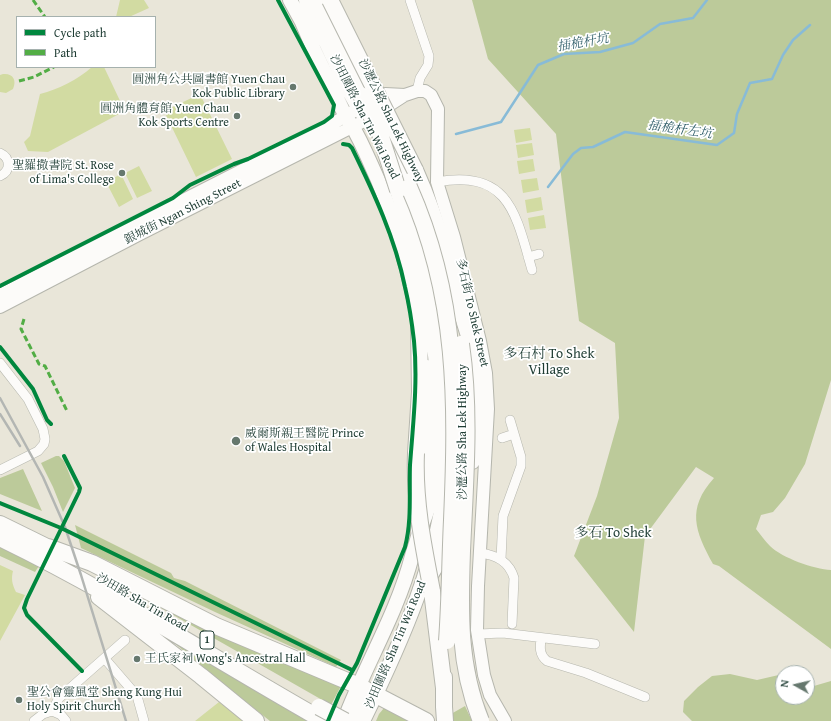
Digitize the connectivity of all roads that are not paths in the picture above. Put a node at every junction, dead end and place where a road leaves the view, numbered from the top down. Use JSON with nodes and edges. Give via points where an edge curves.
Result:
{"nodes":[{"id":1,"x":290,"y":0,"type":"edge"},
{"id":2,"x":306,"y":0,"type":"edge"},
{"id":3,"x":316,"y":0,"type":"edge"},
{"id":4,"x":330,"y":0,"type":"edge"},
{"id":5,"x":410,"y":0,"type":"edge"},
{"id":6,"x":417,"y":91,"type":"junction"},
{"id":7,"x":405,"y":95,"type":"junction"},
{"id":8,"x":359,"y":108,"type":"junction"},
{"id":9,"x":368,"y":120,"type":"junction"},
{"id":10,"x":350,"y":122,"type":"junction"},
{"id":11,"x":380,"y":134,"type":"junction"},
{"id":12,"x":0,"y":153,"type":"edge"},
{"id":13,"x":0,"y":176,"type":"edge"},
{"id":14,"x":438,"y":182,"type":"junction"},
{"id":15,"x":539,"y":254,"type":"dead end"},
{"id":16,"x":528,"y":257,"type":"junction"},
{"id":17,"x":532,"y":270,"type":"dead end"},
{"id":18,"x":456,"y":294,"type":"junction"},
{"id":19,"x":0,"y":295,"type":"edge"},
{"id":20,"x":0,"y":307,"type":"edge"},
{"id":21,"x":419,"y":322,"type":"junction"},
{"id":22,"x":0,"y":363,"type":"edge"},
{"id":23,"x":510,"y":420,"type":"dead end"},
{"id":24,"x":514,"y":434,"type":"junction"},
{"id":25,"x":502,"y":438,"type":"dead end"},
{"id":26,"x":0,"y":470,"type":"edge"},
{"id":27,"x":0,"y":524,"type":"edge"},
{"id":28,"x":419,"y":530,"type":"junction"},
{"id":29,"x":0,"y":538,"type":"edge"},
{"id":30,"x":48,"y":547,"type":"junction"},
{"id":31,"x":480,"y":553,"type":"junction"},
{"id":32,"x":501,"y":559,"type":"junction"},
{"id":33,"x":70,"y":573,"type":"junction"},
{"id":34,"x":421,"y":590,"type":"junction"},
{"id":35,"x":512,"y":624,"type":"dead end"},
{"id":36,"x":478,"y":634,"type":"junction"},
{"id":37,"x":541,"y":638,"type":"junction"},
{"id":38,"x":125,"y":640,"type":"dead end"},
{"id":39,"x":595,"y":644,"type":"dead end"},
{"id":40,"x":105,"y":659,"type":"junction"},
{"id":41,"x":359,"y":686,"type":"junction"},
{"id":42,"x":444,"y":688,"type":"junction"},
{"id":43,"x":376,"y":695,"type":"junction"},
{"id":44,"x":645,"y":697,"type":"dead end"},
{"id":45,"x":52,"y":711,"type":"junction"},
{"id":46,"x":319,"y":714,"type":"edge"},
{"id":47,"x":504,"y":720,"type":"edge"},
{"id":48,"x":34,"y":721,"type":"edge"},
{"id":49,"x":66,"y":721,"type":"edge"},
{"id":50,"x":144,"y":721,"type":"edge"},
{"id":51,"x":256,"y":721,"type":"edge"},
{"id":52,"x":344,"y":721,"type":"edge"},
{"id":53,"x":351,"y":721,"type":"edge"},
{"id":54,"x":363,"y":721,"type":"edge"},
{"id":55,"x":426,"y":721,"type":"edge"},
{"id":56,"x":445,"y":721,"type":"edge"},
{"id":57,"x":481,"y":721,"type":"edge"}],
"edges":[{"from":1,"to":10,"type":"main road","name":"沙田圍路 Sha Tin Wai Road"},
{"from":2,"to":8,"type":"main road","name":"沙田圍路 Sha Tin Wai Road"},
{"from":3,"to":11,"type":"highway","name":"沙瀝公路 Sha Lek Highway","bridge":true},
{"from":4,"to":18,"type":"highway","name":"沙瀝公路 Sha Lek Highway","bridge":true,"via":[[415,170],[441,237]]},
{"from":5,"to":6,"type":"street","via":[[429,56]]},
{"from":6,"to":7,"type":"street"},
{"from":6,"to":14,"type":"street","name":"多石街 To Shek Street","via":[[425,91],[431,95],[438,109]]},
{"from":7,"to":8,"type":"street","via":[[385,94]]},
{"from":7,"to":9,"type":"street"},
{"from":8,"to":9,"type":"main road","name":"沙田圍路 Sha Tin Wai Road"},
{"from":8,"to":10,"type":"street","name":"銀城街 Ngan Shing Street"},
{"from":9,"to":10,"type":"street","name":"銀城街 Ngan Shing Street"},
{"from":9,"to":34,"type":"main road","name":"沙田圍路 Sha Tin Wai Road","via":[[387,157],[419,236],[438,306],[447,366],[450,420],[447,469],[440,518]]},
{"from":10,"to":19,"type":"street","name":"銀城街 Ngan Shing Street","via":[[182,200]]},
{"from":10,"to":20,"type":"street","name":"銀城街 Ngan Shing Street"},
{"from":10,"to":21,"type":"main road","name":"沙田圍路 Sha Tin Wai Road","via":[[377,176],[395,222]]},
{"from":11,"to":28,"type":"highway","bridge":true,"via":[[416,249],[437,370],[440,419],[435,481]]},
{"from":11,"to":42,"type":"highway","name":"沙瀝公路 Sha Lek Highway","bridge":true,"via":[[409,188],[429,241],[450,338],[454,398],[454,463]]},
{"from":12,"to":13,"type":"street","via":[[6,156],[9,164],[7,172]]},
{"from":14,"to":16,"type":"street","via":[[468,179],[483,183],[497,191],[515,214]]},
{"from":14,"to":31,"type":"street","name":"多石街 To Shek Street","via":[[477,327],[486,373],[488,409]]},
{"from":15,"to":16,"type":"street"},
{"from":16,"to":17,"type":"street"},
{"from":18,"to":34,"type":"highway","via":[[469,335],[475,370],[477,416],[471,463],[448,545]]},
{"from":18,"to":57,"type":"highway","name":"沙瀝公路 Sha Lek Highway","bridge":true,"via":[[466,419],[461,637],[467,677]]},
{"from":21,"to":28,"type":"main road","name":"沙田圍路 Sha Tin Wai Road","via":[[426,359],[429,417]]},
{"from":21,"to":42,"type":"highway","bridge":true,"via":[[419,415],[416,453],[418,514],[433,598]]},
{"from":22,"to":26,"type":"street","via":[[28,399],[45,433],[44,444],[38,451]]},
{"from":23,"to":24,"type":"street"},
{"from":24,"to":25,"type":"street"},
{"from":24,"to":32,"type":"street","via":[[521,466],[503,516]]},
{"from":27,"to":30,"type":"highway","name":"沙田路 Sha Tin Road","number":"1"},
{"from":28,"to":41,"type":"main road","name":"沙田圍路 Sha Tin Wai Road","via":[[403,586]]},
{"from":29,"to":33,"type":"highway","name":"沙田路 Sha Tin Road","number":"1"},
{"from":30,"to":41,"type":"highway","via":[[96,565],[216,626]]},
{"from":30,"to":46,"type":"highway","name":"沙田路 Sha Tin Road","number":"1"},
{"from":31,"to":32,"type":"street"},
{"from":31,"to":36,"type":"street","name":"多石街 To Shek Street"},
{"from":32,"to":35,"type":"street","via":[[509,567],[514,578]]},
{"from":33,"to":46,"type":"highway","name":"沙田路 Sha Tin Road","number":"1"},
{"from":33,"to":51,"type":"highway"},
{"from":34,"to":43,"type":"main road","name":"沙田圍路 Sha Tin Wai Road"},
{"from":36,"to":37,"type":"street","via":[[503,633]]},
{"from":36,"to":47,"type":"street","name":"多石街 To Shek Street","via":[[484,675],[490,695]]},
{"from":37,"to":39,"type":"street"},
{"from":37,"to":44,"type":"street","via":[[541,653],[547,661],[591,675]]},
{"from":38,"to":40,"type":"street"},
{"from":40,"to":45,"type":"street","via":[[59,698]]},
{"from":40,"to":50,"type":"street","via":[[137,696]]},
{"from":41,"to":43,"type":"highway"},
{"from":41,"to":52,"type":"main road","name":"沙田圍路 Sha Tin Wai Road"},
{"from":42,"to":56,"type":"highway","name":"沙瀝公路 Sha Lek Highway"},
{"from":43,"to":53,"type":"highway","via":[[366,698]]},
{"from":43,"to":54,"type":"main road","name":"沙田圍路 Sha Tin Wai Road"},
{"from":43,"to":55,"type":"highway"},
{"from":45,"to":48,"type":"street"},
{"from":45,"to":49,"type":"street"},
{"from":46,"to":52,"type":"highway","name":"沙田路 Sha Tin Road","number":"1","bridge":true}]}
